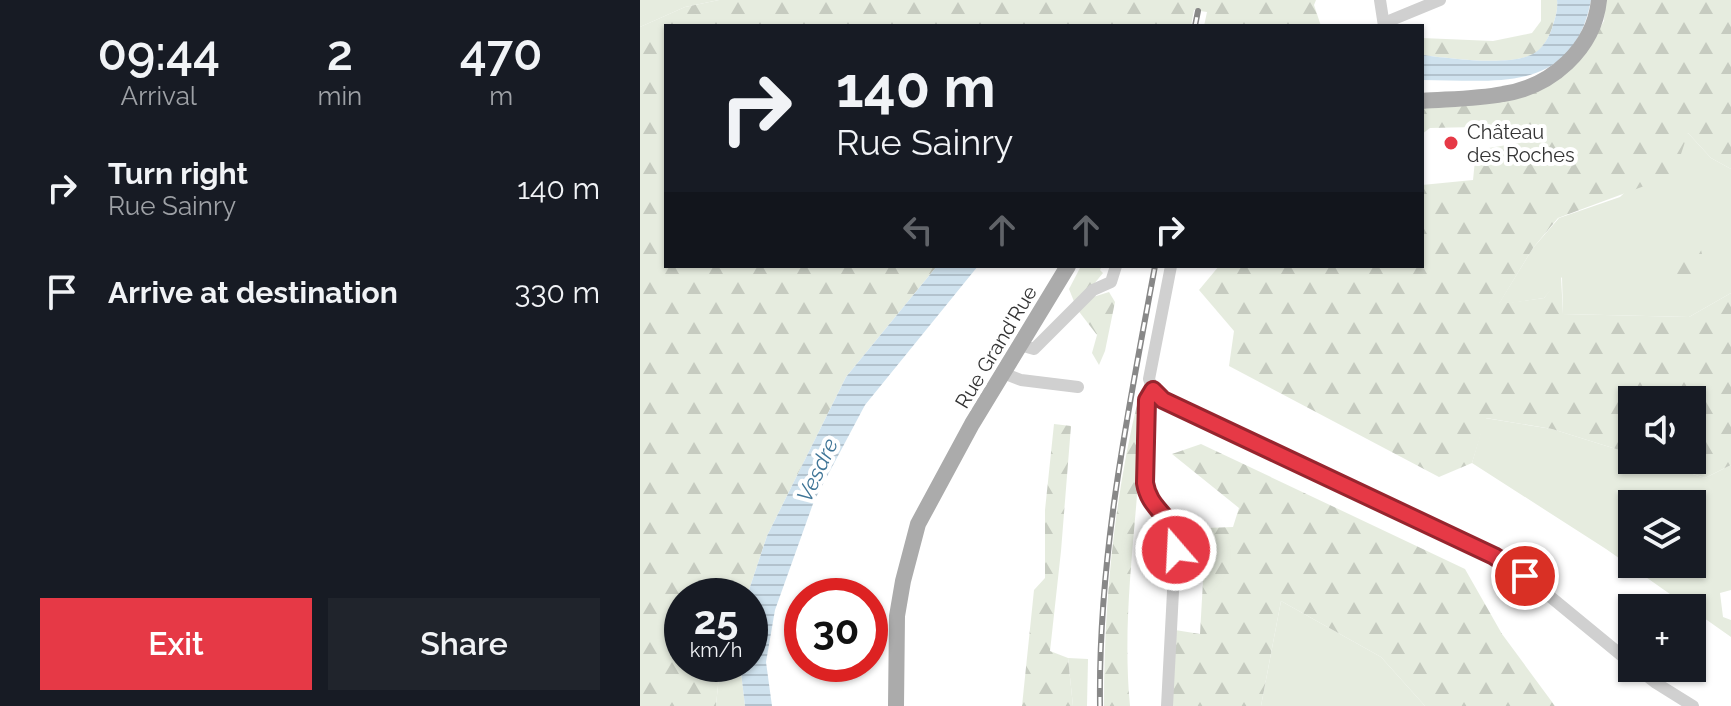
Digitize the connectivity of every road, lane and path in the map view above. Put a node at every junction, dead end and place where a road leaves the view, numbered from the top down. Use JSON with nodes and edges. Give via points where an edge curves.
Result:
{"nodes":[{"id":1,"x":1380,"y":0,"type":"edge"},
{"id":2,"x":1440,"y":0,"type":"edge"},
{"id":3,"x":1599,"y":0,"type":"edge"},
{"id":4,"x":1384,"y":24,"type":"edge"},
{"id":5,"x":1386,"y":24,"type":"edge"},
{"id":6,"x":1529,"y":85,"type":"junction"},
{"id":7,"x":1424,"y":93,"type":"edge"},
{"id":8,"x":1424,"y":101,"type":"edge"},
{"id":9,"x":1067,"y":268,"type":"edge"},
{"id":10,"x":1074,"y":268,"type":"edge"},
{"id":11,"x":1115,"y":268,"type":"edge"},
{"id":12,"x":1171,"y":268,"type":"edge"},
{"id":13,"x":1027,"y":347,"type":"junction"},
{"id":14,"x":1008,"y":375,"type":"junction"},
{"id":15,"x":1078,"y":387,"type":"dead end"},
{"id":16,"x":1153,"y":390,"type":"junction"},
{"id":17,"x":959,"y":449,"type":"junction"},
{"id":18,"x":1618,"y":652,"type":"edge"},
{"id":19,"x":1655,"y":682,"type":"edge"},
{"id":20,"x":896,"y":706,"type":"edge"},
{"id":21,"x":1167,"y":706,"type":"edge"},
{"id":22,"x":1693,"y":706,"type":"edge"}],
"edges":[{"from":1,"to":4,"type":"street"},
{"from":2,"to":5,"type":"street"},
{"from":3,"to":6,"type":"main road","via":[[1593,28],[1573,56],[1551,76]]},
{"from":6,"to":7,"type":"main road"},
{"from":6,"to":8,"type":"main road","via":[[1504,94]]},
{"from":9,"to":17,"type":"main road","name":"Rue Grand'Rue"},
{"from":10,"to":13,"type":"main road","name":"Rue Grand'Rue"},
{"from":11,"to":13,"type":"street","via":[[1111,282],[1093,290],[1042,343]]},
{"from":12,"to":16,"type":"street","via":[[1149,379]]},
{"from":13,"to":14,"type":"main road","name":"Rue Grand'Rue"},
{"from":14,"to":15,"type":"street","name":"Rue Grand'Rue"},
{"from":14,"to":17,"type":"main road","name":"Rue Grand'Rue"},
{"from":16,"to":18,"type":"street","via":[[1163,400],[1494,556]]},
{"from":16,"to":21,"type":"street","via":[[1147,400],[1145,483],[1176,534]]},
{"from":17,"to":20,"type":"main road","name":"Rue Grand'Rue","via":[[930,499],[910,551],[897,616]]},
{"from":19,"to":22,"type":"street"}]}
